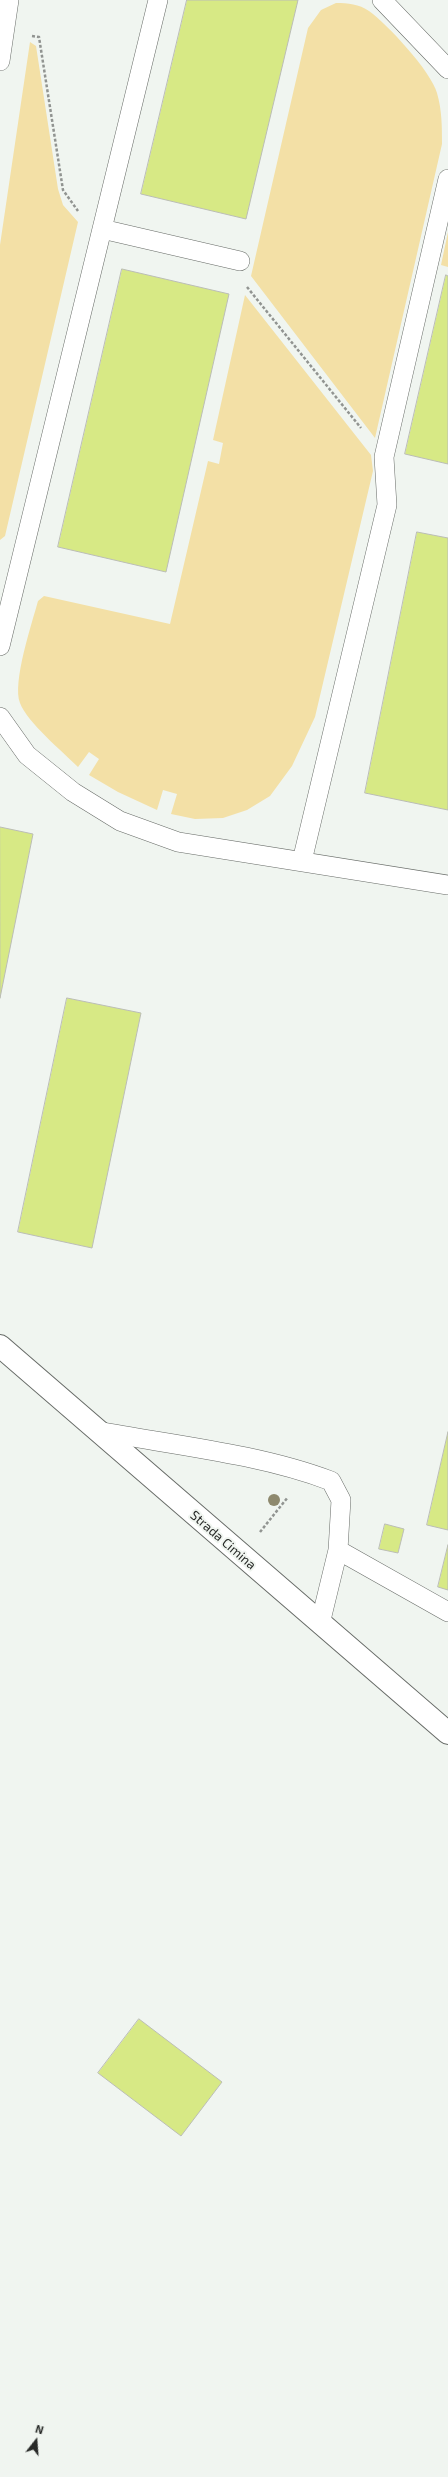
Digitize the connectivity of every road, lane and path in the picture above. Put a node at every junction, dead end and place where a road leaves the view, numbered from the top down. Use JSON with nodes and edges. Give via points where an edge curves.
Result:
{"nodes":[{"id":1,"x":9,"y":0,"type":"edge"},
{"id":2,"x":158,"y":0,"type":"edge"},
{"id":3,"x":382,"y":0,"type":"edge"},
{"id":4,"x":2,"y":29,"type":"edge"},
{"id":5,"x":39,"y":37,"type":"dead end"},
{"id":6,"x":0,"y":61,"type":"edge"},
{"id":7,"x":448,"y":69,"type":"edge"},
{"id":8,"x":448,"y":179,"type":"edge"},
{"id":9,"x":63,"y":190,"type":"dead end"},
{"id":10,"x":102,"y":229,"type":"junction"},
{"id":11,"x":240,"y":261,"type":"dead end"},
{"id":12,"x":242,"y":281,"type":"dead end"},
{"id":13,"x":384,"y":457,"type":"junction"},
{"id":14,"x":0,"y":646,"type":"edge"},
{"id":15,"x":0,"y":717,"type":"edge"},
{"id":16,"x":302,"y":861,"type":"junction"},
{"id":17,"x":448,"y":885,"type":"edge"},
{"id":18,"x":0,"y":1346,"type":"edge"},
{"id":19,"x":98,"y":1432,"type":"junction"},
{"id":20,"x":307,"y":1472,"type":"junction"},
{"id":21,"x":338,"y":1550,"type":"junction"},
{"id":22,"x":242,"y":1556,"type":"junction"},
{"id":23,"x":448,"y":1612,"type":"edge"},
{"id":24,"x":320,"y":1624,"type":"junction"},
{"id":25,"x":448,"y":1733,"type":"edge"}],
"edges":[{"from":1,"to":4,"type":"lane"},
{"from":2,"to":10,"type":"lane"},
{"from":3,"to":7,"type":"lane"},
{"from":4,"to":6,"type":"lane"},
{"from":5,"to":9,"type":"path"},
{"from":8,"to":13,"type":"lane"},
{"from":10,"to":11,"type":"lane"},
{"from":10,"to":14,"type":"lane"},
{"from":12,"to":13,"type":"path"},
{"from":13,"to":16,"type":"lane","via":[[387,505]]},
{"from":15,"to":16,"type":"lane","via":[[27,755],[73,792],[120,821],[178,842]]},
{"from":16,"to":17,"type":"lane"},
{"from":18,"to":19,"type":"main road","name":"Strada Cimina"},
{"from":19,"to":20,"type":"lane"},
{"from":19,"to":22,"type":"main road","name":"Strada Cimina"},
{"from":20,"to":21,"type":"lane","via":[[331,1481],[341,1500]]},
{"from":20,"to":22,"type":"path"},
{"from":21,"to":23,"type":"lane"},
{"from":21,"to":24,"type":"lane"},
{"from":22,"to":24,"type":"main road","name":"Strada Cimina"},
{"from":24,"to":25,"type":"main road","name":"Strada Cimina"}]}
